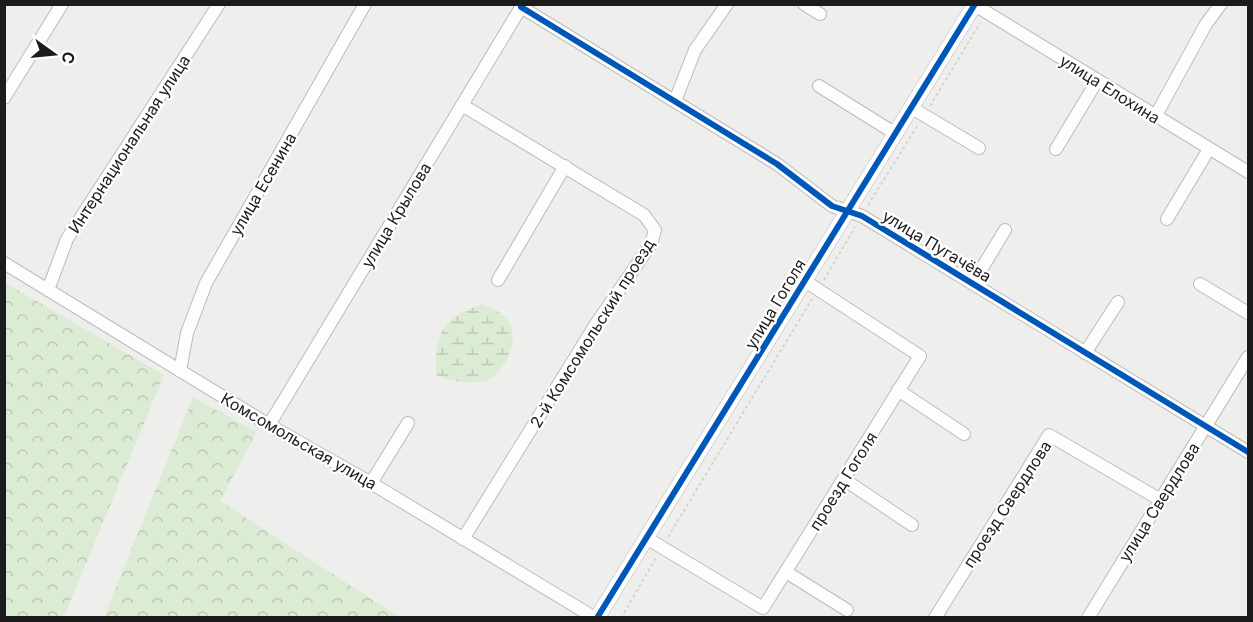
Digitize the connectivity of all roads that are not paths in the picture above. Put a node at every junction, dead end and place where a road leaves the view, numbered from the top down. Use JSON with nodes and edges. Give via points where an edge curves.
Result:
{"nodes":[{"id":1,"x":62,"y":4,"type":"edge"},
{"id":2,"x":219,"y":4,"type":"edge"},
{"id":3,"x":365,"y":4,"type":"edge"},
{"id":4,"x":727,"y":4,"type":"edge"},
{"id":5,"x":804,"y":4,"type":"edge"},
{"id":6,"x":1221,"y":4,"type":"edge"},
{"id":7,"x":522,"y":6,"type":"edge"},
{"id":8,"x":977,"y":7,"type":"edge"},
{"id":9,"x":819,"y":14,"type":"dead end"},
{"id":10,"x":1097,"y":81,"type":"junction"},
{"id":11,"x":819,"y":87,"type":"dead end"},
{"id":12,"x":4,"y":98,"type":"edge"},
{"id":13,"x":675,"y":101,"type":"junction"},
{"id":14,"x":462,"y":105,"type":"junction"},
{"id":15,"x":918,"y":111,"type":"junction"},
{"id":16,"x":1155,"y":117,"type":"junction"},
{"id":17,"x":896,"y":134,"type":"junction"},
{"id":18,"x":979,"y":148,"type":"dead end"},
{"id":19,"x":1056,"y":149,"type":"dead end"},
{"id":20,"x":1209,"y":149,"type":"junction"},
{"id":21,"x":565,"y":166,"type":"junction"},
{"id":22,"x":1248,"y":172,"type":"edge"},
{"id":23,"x":854,"y":214,"type":"junction"},
{"id":24,"x":1167,"y":219,"type":"dead end"},
{"id":25,"x":1005,"y":230,"type":"dead end"},
{"id":26,"x":4,"y":263,"type":"edge"},
{"id":27,"x":498,"y":280,"type":"dead end"},
{"id":28,"x":804,"y":281,"type":"junction"},
{"id":29,"x":973,"y":283,"type":"junction"},
{"id":30,"x":1200,"y":284,"type":"dead end"},
{"id":31,"x":48,"y":290,"type":"junction"},
{"id":32,"x":1118,"y":302,"type":"dead end"},
{"id":33,"x":1248,"y":313,"type":"edge"},
{"id":34,"x":1085,"y":353,"type":"junction"},
{"id":35,"x":1248,"y":357,"type":"edge"},
{"id":36,"x":180,"y":372,"type":"junction"},
{"id":37,"x":898,"y":390,"type":"junction"},
{"id":38,"x":408,"y":423,"type":"dead end"},
{"id":39,"x":269,"y":425,"type":"junction"},
{"id":40,"x":1207,"y":426,"type":"junction"},
{"id":41,"x":964,"y":434,"type":"dead end"},
{"id":42,"x":1248,"y":452,"type":"edge"},
{"id":43,"x":845,"y":480,"type":"junction"},
{"id":44,"x":371,"y":483,"type":"junction"},
{"id":45,"x":1159,"y":499,"type":"junction"},
{"id":46,"x":912,"y":525,"type":"dead end"},
{"id":47,"x":463,"y":539,"type":"junction"},
{"id":48,"x":648,"y":539,"type":"junction"},
{"id":49,"x":786,"y":572,"type":"junction"},
{"id":50,"x":848,"y":610,"type":"dead end"},
{"id":51,"x":596,"y":618,"type":"edge"},
{"id":52,"x":935,"y":618,"type":"edge"},
{"id":53,"x":1088,"y":618,"type":"edge"}],
"edges":[{"from":1,"to":12,"type":"street"},
{"from":2,"to":31,"type":"street","name":"Интернациональная улица","via":[[67,240]]},
{"from":3,"to":36,"type":"street","name":"улица Есенина","via":[[206,283],[187,333]]},
{"from":4,"to":13,"type":"street","via":[[695,50]]},
{"from":5,"to":9,"type":"street"},
{"from":6,"to":16,"type":"street"},
{"from":7,"to":13,"type":"street","name":"улица Пугачёва"},
{"from":7,"to":14,"type":"street","name":"улица Крылова"},
{"from":8,"to":10,"type":"street","name":"улица Елохина"},
{"from":8,"to":15,"type":"street","name":"улица Гоголя"},
{"from":10,"to":16,"type":"street","name":"улица Елохина"},
{"from":10,"to":19,"type":"street"},
{"from":11,"to":17,"type":"street"},
{"from":13,"to":23,"type":"street","name":"улица Пугачёва","via":[[777,164],[818,197]]},
{"from":14,"to":21,"type":"street","name":"2-й Комсомольский проезд"},
{"from":14,"to":39,"type":"street","name":"улица Крылова"},
{"from":15,"to":17,"type":"street","name":"улица Гоголя"},
{"from":15,"to":18,"type":"street"},
{"from":16,"to":20,"type":"street","name":"улица Елохина"},
{"from":17,"to":23,"type":"street","name":"улица Гоголя"},
{"from":20,"to":22,"type":"street","name":"улица Елохина"},
{"from":20,"to":24,"type":"street"},
{"from":21,"to":27,"type":"street"},
{"from":21,"to":47,"type":"street","name":"2-й Комсомольский проезд","via":[[644,215],[655,230]]},
{"from":23,"to":28,"type":"street","name":"улица Гоголя"},
{"from":23,"to":29,"type":"street","name":"улица Пугачёва"},
{"from":25,"to":29,"type":"street"},
{"from":26,"to":31,"type":"street","name":"Комсомольская улица"},
{"from":28,"to":37,"type":"street","name":"проезд Гоголя","via":[[920,356]]},
{"from":28,"to":48,"type":"street","name":"улица Гоголя"},
{"from":29,"to":34,"type":"street","name":"улица Пугачёва"},
{"from":30,"to":33,"type":"street"},
{"from":31,"to":36,"type":"street","name":"Комсомольская улица"},
{"from":32,"to":34,"type":"street"},
{"from":34,"to":40,"type":"street","name":"улица Пугачёва"},
{"from":35,"to":40,"type":"street","name":"улица Свердлова"},
{"from":36,"to":39,"type":"street","name":"Комсомольская улица"},
{"from":37,"to":41,"type":"street"},
{"from":37,"to":43,"type":"street","name":"проезд Гоголя"},
{"from":38,"to":44,"type":"street"},
{"from":39,"to":44,"type":"street","name":"Комсомольская улица"},
{"from":40,"to":42,"type":"street","name":"улица Пугачёва"},
{"from":40,"to":45,"type":"street","name":"улица Свердлова"},
{"from":43,"to":46,"type":"street"},
{"from":43,"to":49,"type":"street","name":"проезд Гоголя"},
{"from":44,"to":47,"type":"street","name":"Комсомольская улица"},
{"from":45,"to":52,"type":"street","name":"проезд Свердлова","via":[[1049,435]]},
{"from":45,"to":53,"type":"street","name":"улица Свердлова"},
{"from":47,"to":51,"type":"street","name":"Комсомольская улица"},
{"from":48,"to":49,"type":"street","name":"проезд Гоголя","via":[[763,608]]},
{"from":48,"to":51,"type":"street","name":"улица Гоголя"},
{"from":49,"to":50,"type":"street"}]}
